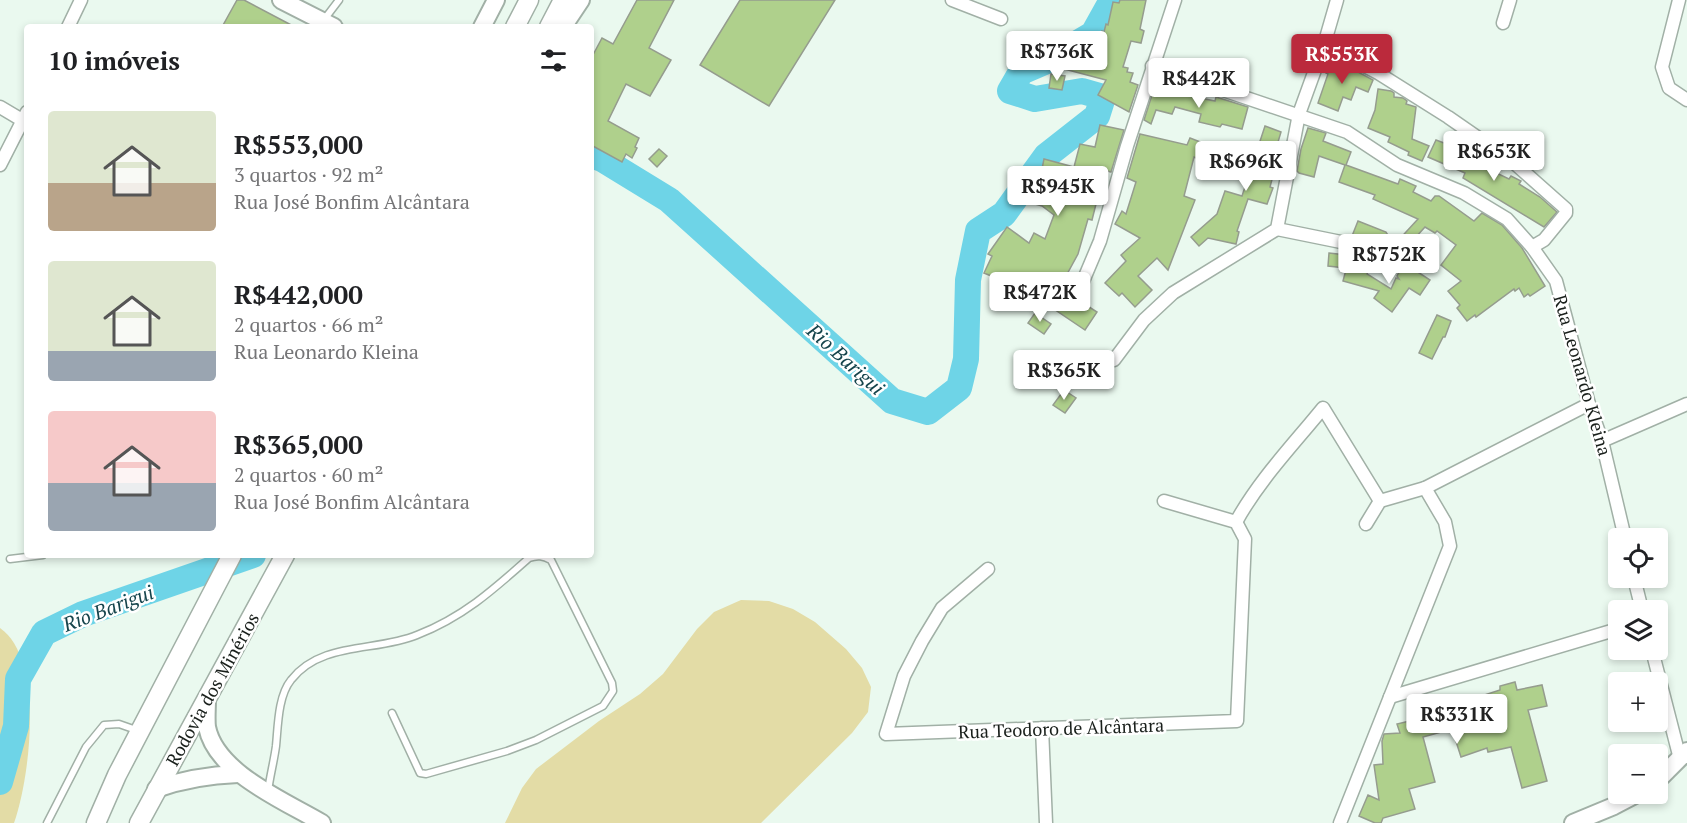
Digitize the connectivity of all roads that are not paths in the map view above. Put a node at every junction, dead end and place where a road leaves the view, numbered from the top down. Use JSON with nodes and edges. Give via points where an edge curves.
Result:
{"nodes":[{"id":1,"x":81,"y":0,"type":"edge"},
{"id":2,"x":281,"y":0,"type":"edge"},
{"id":3,"x":339,"y":0,"type":"edge"},
{"id":4,"x":496,"y":0,"type":"edge"},
{"id":5,"x":529,"y":0,"type":"edge"},
{"id":6,"x":563,"y":0,"type":"edge"},
{"id":7,"x":582,"y":0,"type":"edge"},
{"id":8,"x":952,"y":0,"type":"edge"},
{"id":9,"x":1175,"y":0,"type":"edge"},
{"id":10,"x":1337,"y":0,"type":"edge"},
{"id":11,"x":1510,"y":0,"type":"edge"},
{"id":12,"x":1679,"y":0,"type":"edge"},
{"id":13,"x":1001,"y":19,"type":"dead end"},
{"id":14,"x":1503,"y":23,"type":"dead end"},
{"id":15,"x":69,"y":24,"type":"edge"},
{"id":16,"x":328,"y":24,"type":"edge"},
{"id":17,"x":484,"y":24,"type":"edge"},
{"id":18,"x":517,"y":24,"type":"edge"},
{"id":19,"x":551,"y":24,"type":"edge"},
{"id":20,"x":565,"y":24,"type":"edge"},
{"id":21,"x":1324,"y":45,"type":"junction"},
{"id":22,"x":1152,"y":66,"type":"junction"},
{"id":23,"x":1682,"y":98,"type":"edge"},
{"id":24,"x":0,"y":107,"type":"edge"},
{"id":25,"x":1299,"y":114,"type":"junction"},
{"id":26,"x":24,"y":118,"type":"edge"},
{"id":27,"x":24,"y":123,"type":"edge"},
{"id":28,"x":0,"y":165,"type":"edge"},
{"id":29,"x":1276,"y":229,"type":"junction"},
{"id":30,"x":1532,"y":247,"type":"junction"},
{"id":31,"x":1377,"y":256,"type":"dead end"},
{"id":32,"x":1081,"y":286,"type":"dead end"},
{"id":33,"x":1114,"y":360,"type":"dead end"},
{"id":34,"x":1590,"y":404,"type":"junction"},
{"id":35,"x":1687,"y":404,"type":"edge"},
{"id":36,"x":1602,"y":441,"type":"junction"},
{"id":37,"x":1425,"y":488,"type":"junction"},
{"id":38,"x":1164,"y":501,"type":"dead end"},
{"id":39,"x":1380,"y":501,"type":"junction"},
{"id":40,"x":1236,"y":522,"type":"junction"},
{"id":41,"x":1366,"y":524,"type":"dead end"},
{"id":42,"x":1623,"y":528,"type":"edge"},
{"id":43,"x":24,"y":557,"type":"edge"},
{"id":44,"x":230,"y":558,"type":"edge"},
{"id":45,"x":283,"y":558,"type":"edge"},
{"id":46,"x":530,"y":558,"type":"edge"},
{"id":47,"x":547,"y":558,"type":"edge"},
{"id":48,"x":10,"y":559,"type":"dead end"},
{"id":49,"x":988,"y":569,"type":"dead end"},
{"id":50,"x":1608,"y":632,"type":"edge"},
{"id":51,"x":1655,"y":660,"type":"edge"},
{"id":52,"x":1390,"y":697,"type":"junction"},
{"id":53,"x":207,"y":699,"type":"junction"},
{"id":54,"x":392,"y":713,"type":"dead end"},
{"id":55,"x":1042,"y":728,"type":"junction"},
{"id":56,"x":139,"y":731,"type":"junction"},
{"id":57,"x":1684,"y":755,"type":"edge"},
{"id":58,"x":1668,"y":770,"type":"edge"},
{"id":59,"x":238,"y":774,"type":"junction"},
{"id":60,"x":156,"y":789,"type":"junction"},
{"id":61,"x":268,"y":791,"type":"junction"},
{"id":62,"x":1618,"y":804,"type":"edge"},
{"id":63,"x":47,"y":823,"type":"edge"},
{"id":64,"x":96,"y":823,"type":"edge"},
{"id":65,"x":139,"y":823,"type":"edge"},
{"id":66,"x":322,"y":823,"type":"edge"},
{"id":67,"x":1046,"y":823,"type":"edge"},
{"id":68,"x":1340,"y":823,"type":"edge"},
{"id":69,"x":1573,"y":823,"type":"edge"}],
"edges":[{"from":1,"to":15,"type":"street"},
{"from":2,"to":16,"type":"main road"},
{"from":3,"to":16,"type":"lane"},
{"from":4,"to":17,"type":"main road"},
{"from":5,"to":18,"type":"main road"},
{"from":6,"to":19,"type":"main road"},
{"from":7,"to":20,"type":"main road"},
{"from":8,"to":13,"type":"street"},
{"from":9,"to":22,"type":"street"},
{"from":10,"to":21,"type":"street"},
{"from":11,"to":14,"type":"street"},
{"from":12,"to":23,"type":"street","via":[[1662,67],[1666,82]]},
{"from":21,"to":25,"type":"street"},
{"from":21,"to":30,"type":"street","via":[[1448,117],[1513,162],[1566,209],[1544,240]]},
{"from":22,"to":25,"type":"street","name":"Rua Leonardo Kleina"},
{"from":22,"to":32,"type":"street","via":[[1100,241]]},
{"from":24,"to":26,"type":"street"},
{"from":25,"to":29,"type":"street"},
{"from":25,"to":30,"type":"street","name":"Rua Leonardo Kleina","via":[[1347,132],[1397,165],[1464,193],[1507,219]]},
{"from":27,"to":28,"type":"street"},
{"from":29,"to":31,"type":"street","via":[[1341,242]]},
{"from":29,"to":33,"type":"street","via":[[1173,293],[1144,320]]},
{"from":30,"to":34,"type":"street","name":"Rua Leonardo Kleina","via":[[1556,281]]},
{"from":34,"to":36,"type":"street","name":"Rua Leonardo Kleina"},
{"from":34,"to":37,"type":"street"},
{"from":35,"to":36,"type":"street"},
{"from":36,"to":42,"type":"street","name":"Rua Leonardo Kleina"},
{"from":37,"to":39,"type":"street"},
{"from":37,"to":52,"type":"street","via":[[1445,522],[1450,546]]},
{"from":38,"to":40,"type":"street"},
{"from":39,"to":40,"type":"street","via":[[1323,408],[1266,476]]},
{"from":39,"to":41,"type":"street"},
{"from":40,"to":55,"type":"street","name":"Rua Teodoro de Alcântara","via":[[1245,539],[1236,722]]},
{"from":43,"to":48,"type":"lane"},
{"from":44,"to":56,"type":"main road"},
{"from":45,"to":53,"type":"main road","name":"Rodovia dos Minérios"},
{"from":46,"to":61,"type":"lane","via":[[478,603],[416,636],[335,653],[309,663],[290,681],[279,711]]},
{"from":47,"to":54,"type":"lane","via":[[612,683],[613,691],[603,705],[536,740],[426,774],[420,772]]},
{"from":49,"to":55,"type":"street","name":"Rua Teodoro de Alcântara","via":[[942,608],[904,676],[886,734]]},
{"from":50,"to":52,"type":"street"},
{"from":51,"to":57,"type":"street"},
{"from":52,"to":68,"type":"street"},
{"from":53,"to":59,"type":"main road","via":[[207,727],[218,753]]},
{"from":53,"to":60,"type":"main road","name":"Rodovia dos Minérios"},
{"from":55,"to":67,"type":"street"},
{"from":56,"to":63,"type":"lane","via":[[119,724],[104,725],[86,747]]},
{"from":56,"to":64,"type":"main road"},
{"from":57,"to":58,"type":"main road"},
{"from":59,"to":60,"type":"main road","via":[[191,778]]},
{"from":59,"to":61,"type":"main road"},
{"from":60,"to":65,"type":"main road","name":"Rodovia dos Minérios"},
{"from":61,"to":66,"type":"main road"},
{"from":62,"to":69,"type":"main road"}]}
